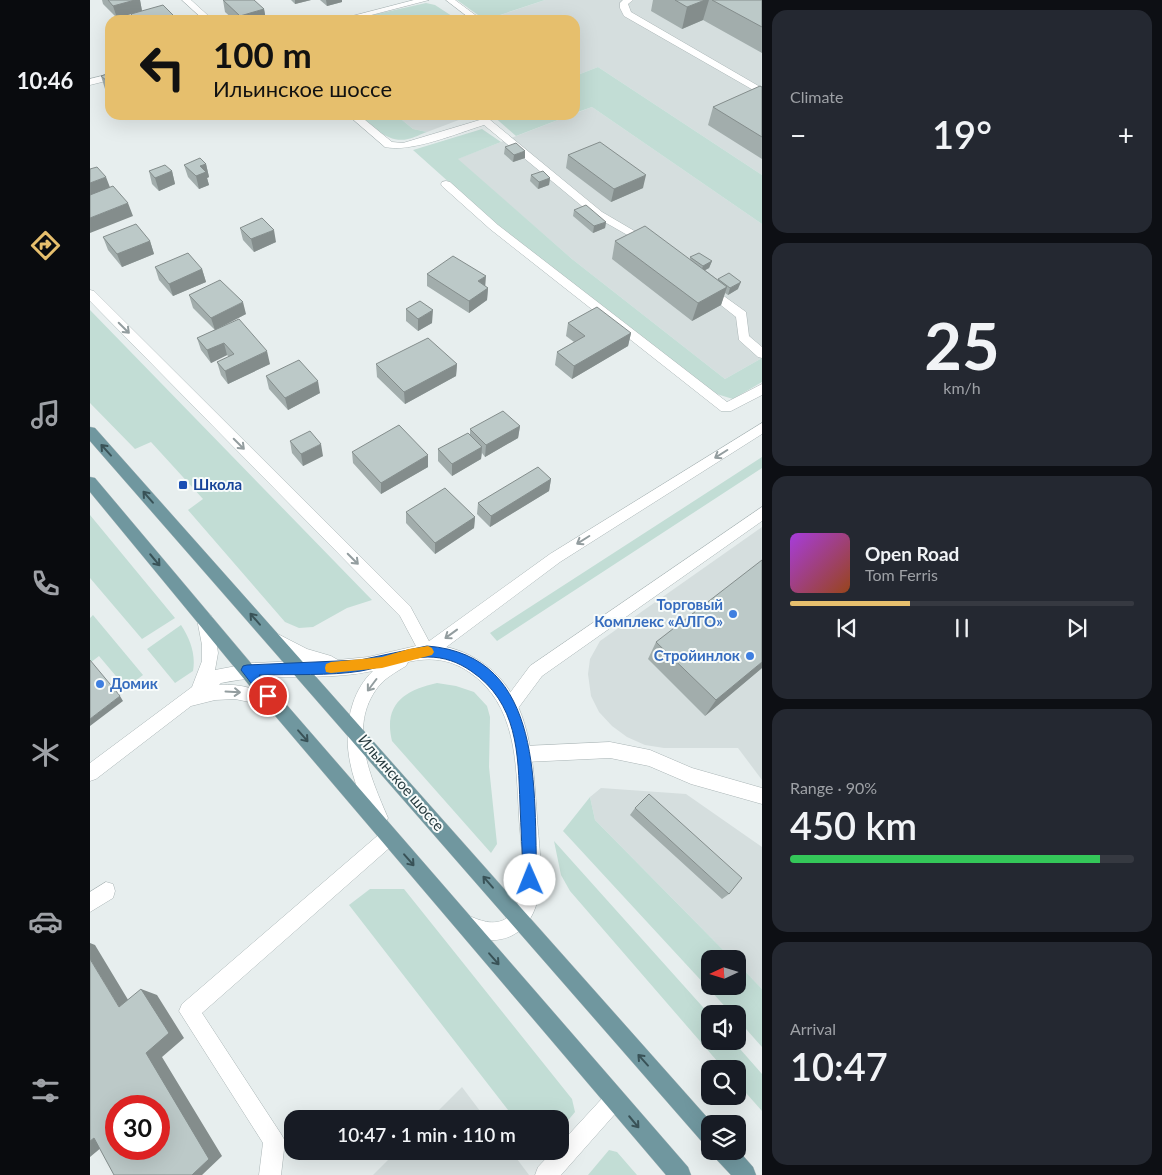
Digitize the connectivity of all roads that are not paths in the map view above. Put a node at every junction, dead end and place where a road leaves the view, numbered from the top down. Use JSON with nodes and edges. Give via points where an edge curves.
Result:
{"nodes":[{"id":1,"x":186,"y":0,"type":"edge"},
{"id":2,"x":421,"y":0,"type":"edge"},
{"id":3,"x":450,"y":0,"type":"edge"},
{"id":4,"x":628,"y":0,"type":"edge"},
{"id":5,"x":203,"y":15,"type":"edge"},
{"id":6,"x":361,"y":15,"type":"edge"},
{"id":7,"x":471,"y":15,"type":"edge"},
{"id":8,"x":105,"y":78,"type":"edge"},
{"id":9,"x":90,"y":82,"type":"edge"},
{"id":10,"x":762,"y":92,"type":"edge"},
{"id":11,"x":359,"y":120,"type":"edge"},
{"id":12,"x":446,"y":184,"type":"dead end"},
{"id":13,"x":656,"y":249,"type":"edge"},
{"id":14,"x":695,"y":279,"type":"edge"},
{"id":15,"x":90,"y":294,"type":"edge"},
{"id":16,"x":762,"y":354,"type":"edge"},
{"id":17,"x":762,"y":389,"type":"edge"},
{"id":18,"x":762,"y":428,"type":"edge"},
{"id":19,"x":90,"y":432,"type":"edge"},
{"id":20,"x":90,"y":482,"type":"edge"},
{"id":21,"x":762,"y":513,"type":"edge"},
{"id":22,"x":205,"y":619,"type":"junction"},
{"id":23,"x":272,"y":638,"type":"junction"},
{"id":24,"x":427,"y":652,"type":"junction"},
{"id":25,"x":409,"y":654,"type":"junction"},
{"id":26,"x":360,"y":666,"type":"junction"},
{"id":27,"x":299,"y":668,"type":"junction"},
{"id":28,"x":247,"y":670,"type":"junction"},
{"id":29,"x":188,"y":700,"type":"junction"},
{"id":30,"x":277,"y":705,"type":"junction"},
{"id":31,"x":510,"y":706,"type":"junction"},
{"id":32,"x":355,"y":731,"type":"junction"},
{"id":33,"x":525,"y":754,"type":"junction"},
{"id":34,"x":90,"y":773,"type":"edge"},
{"id":35,"x":762,"y":796,"type":"edge"},
{"id":36,"x":389,"y":837,"type":"junction"},
{"id":37,"x":106,"y":891,"type":"dead end"},
{"id":38,"x":90,"y":903,"type":"edge"},
{"id":39,"x":520,"y":919,"type":"junction"},
{"id":40,"x":462,"y":922,"type":"junction"},
{"id":41,"x":615,"y":1099,"type":"junction"},
{"id":42,"x":701,"y":1126,"type":"edge"},
{"id":43,"x":732,"y":1160,"type":"edge"},
{"id":44,"x":270,"y":1175,"type":"edge"},
{"id":45,"x":546,"y":1175,"type":"edge"},
{"id":46,"x":680,"y":1175,"type":"edge"},
{"id":47,"x":745,"y":1175,"type":"edge"}],
"edges":[{"from":1,"to":5,"type":"street"},
{"from":2,"to":6,"type":"street"},
{"from":3,"to":7,"type":"street"},
{"from":4,"to":10,"type":"street","via":[[624,3],[627,14]]},
{"from":8,"to":9,"type":"street"},
{"from":11,"to":13,"type":"street","via":[[389,145],[404,146],[486,121],[598,214]]},
{"from":12,"to":17,"type":"street","via":[[494,227],[726,408]]},
{"from":14,"to":16,"type":"street","via":[[742,315],[743,337]]},
{"from":15,"to":24,"type":"street","one_way":true,"via":[[405,611]]},
{"from":18,"to":24,"type":"street","one_way":true,"via":[[555,558]]},
{"from":23,"to":19,"type":"main road","name":"Ильинское шоссе","one_way":true},
{"from":20,"to":22,"type":"main road","one_way":true},
{"from":21,"to":31,"type":"street","via":[[536,671]]},
{"from":22,"to":28,"type":"main road"},
{"from":22,"to":29,"type":"street","via":[[211,658],[207,675]]},
{"from":23,"to":26,"type":"street","via":[[322,662]]},
{"from":23,"to":27,"type":"main road","name":"Ильинское шоссе"},
{"from":24,"to":25,"type":"street"},
{"from":24,"to":31,"type":"street","via":[[447,653],[484,672]]},
{"from":25,"to":26,"type":"street"},
{"from":25,"to":32,"type":"street","one_way":true,"via":[[373,681],[359,704]]},
{"from":26,"to":27,"type":"street"},
{"from":27,"to":28,"type":"street"},
{"from":27,"to":32,"type":"main road","name":"Ильинское шоссе"},
{"from":28,"to":29,"type":"street","via":[[217,676]]},
{"from":28,"to":30,"type":"main road"},
{"from":29,"to":30,"type":"street","one_way":true,"via":[[228,691],[250,693]]},
{"from":29,"to":34,"type":"street"},
{"from":30,"to":36,"type":"main road","one_way":true},
{"from":31,"to":33,"type":"street"},
{"from":32,"to":36,"type":"street","via":[[357,766],[368,797]]},
{"from":39,"to":32,"type":"main road","name":"Ильинское шоссе","one_way":true},
{"from":33,"to":35,"type":"street","via":[[610,750],[650,758],[691,776]]},
{"from":33,"to":39,"type":"street","via":[[531,870],[530,890]]},
{"from":36,"to":40,"type":"main road","one_way":true},
{"from":36,"to":44,"type":"street","via":[[189,1011],[274,1141]]},
{"from":37,"to":38,"type":"street"},
{"from":39,"to":40,"type":"street","via":[[511,928],[491,932],[480,931]]},
{"from":42,"to":39,"type":"main road","name":"Ильинское шоссе","one_way":true},
{"from":40,"to":41,"type":"main road","one_way":true},
{"from":41,"to":45,"type":"street"},
{"from":41,"to":46,"type":"main road","one_way":true},
{"from":43,"to":47,"type":"main road"}]}
